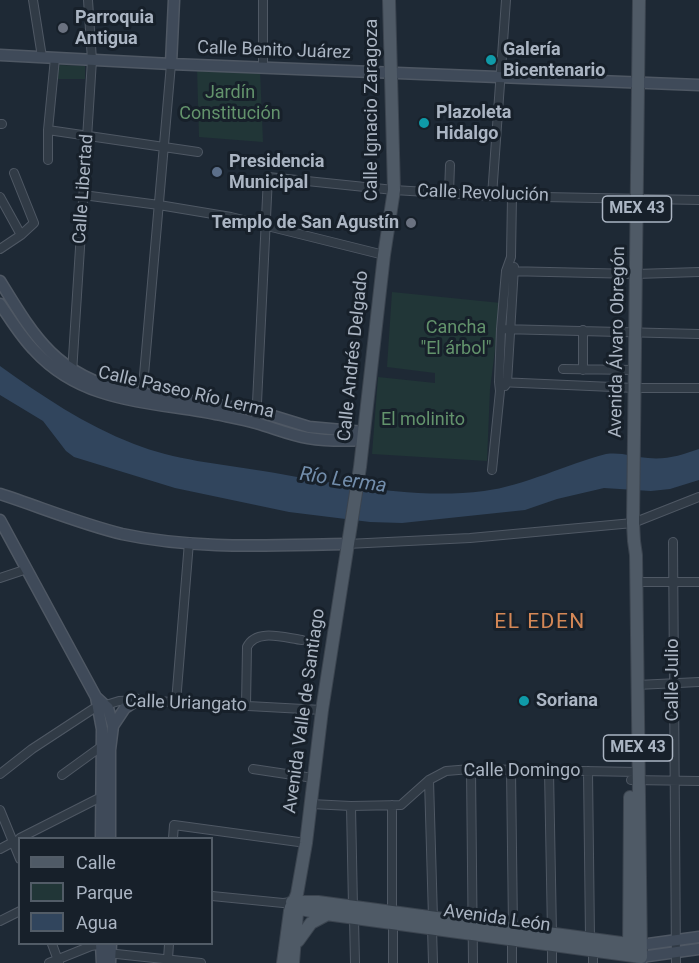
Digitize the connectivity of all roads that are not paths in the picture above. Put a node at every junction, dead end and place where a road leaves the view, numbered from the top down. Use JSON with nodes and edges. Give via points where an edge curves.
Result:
{"nodes":[{"id":1,"x":33,"y":0,"type":"edge"},
{"id":2,"x":88,"y":0,"type":"edge"},
{"id":3,"x":174,"y":0,"type":"edge"},
{"id":4,"x":263,"y":0,"type":"edge"},
{"id":5,"x":389,"y":0,"type":"edge"},
{"id":6,"x":506,"y":0,"type":"edge"},
{"id":7,"x":639,"y":0,"type":"edge"},
{"id":8,"x":0,"y":55,"type":"edge"},
{"id":9,"x":42,"y":57,"type":"junction"},
{"id":10,"x":55,"y":58,"type":"junction"},
{"id":11,"x":92,"y":60,"type":"junction"},
{"id":12,"x":171,"y":64,"type":"junction"},
{"id":13,"x":263,"y":66,"type":"junction"},
{"id":14,"x":390,"y":71,"type":"junction"},
{"id":15,"x":500,"y":77,"type":"junction"},
{"id":16,"x":638,"y":83,"type":"junction"},
{"id":17,"x":699,"y":85,"type":"edge"},
{"id":18,"x":48,"y":130,"type":"junction"},
{"id":19,"x":87,"y":136,"type":"junction"},
{"id":20,"x":164,"y":147,"type":"junction"},
{"id":21,"x":198,"y":152,"type":"dead end"},
{"id":22,"x":48,"y":160,"type":"dead end"},
{"id":23,"x":450,"y":165,"type":"dead end"},
{"id":24,"x":14,"y":173,"type":"dead end"},
{"id":25,"x":394,"y":190,"type":"junction"},
{"id":26,"x":449,"y":193,"type":"junction"},
{"id":27,"x":83,"y":195,"type":"junction"},
{"id":28,"x":492,"y":196,"type":"junction"},
{"id":29,"x":512,"y":196,"type":"junction"},
{"id":30,"x":0,"y":197,"type":"edge"},
{"id":31,"x":637,"y":198,"type":"junction"},
{"id":32,"x":699,"y":200,"type":"edge"},
{"id":33,"x":159,"y":205,"type":"junction"},
{"id":34,"x":267,"y":225,"type":"junction"},
{"id":35,"x":21,"y":235,"type":"junction"},
{"id":36,"x":0,"y":249,"type":"edge"},
{"id":37,"x":384,"y":255,"type":"junction"},
{"id":38,"x":511,"y":271,"type":"junction"},
{"id":39,"x":699,"y":272,"type":"edge"},
{"id":40,"x":636,"y":274,"type":"junction"},
{"id":41,"x":0,"y":281,"type":"edge"},
{"id":42,"x":0,"y":304,"type":"edge"},
{"id":43,"x":501,"y":329,"type":"junction"},
{"id":44,"x":511,"y":329,"type":"junction"},
{"id":45,"x":583,"y":330,"type":"junction"},
{"id":46,"x":636,"y":331,"type":"junction"},
{"id":47,"x":699,"y":334,"type":"edge"},
{"id":48,"x":564,"y":369,"type":"dead end"},
{"id":49,"x":583,"y":370,"type":"junction"},
{"id":50,"x":635,"y":370,"type":"junction"},
{"id":51,"x":72,"y":374,"type":"junction"},
{"id":52,"x":503,"y":382,"type":"junction"},
{"id":53,"x":635,"y":388,"type":"junction"},
{"id":54,"x":699,"y":388,"type":"edge"},
{"id":55,"x":142,"y":398,"type":"junction"},
{"id":56,"x":257,"y":411,"type":"junction"},
{"id":57,"x":256,"y":423,"type":"junction"},
{"id":58,"x":363,"y":436,"type":"junction"},
{"id":59,"x":492,"y":470,"type":"dead end"},
{"id":60,"x":0,"y":494,"type":"edge"},
{"id":61,"x":699,"y":497,"type":"edge"},
{"id":62,"x":633,"y":520,"type":"junction"},
{"id":63,"x":2,"y":528,"type":"edge"},
{"id":64,"x":348,"y":539,"type":"junction"},
{"id":65,"x":633,"y":541,"type":"junction"},
{"id":66,"x":189,"y":542,"type":"junction"},
{"id":67,"x":673,"y":542,"type":"dead end"},
{"id":68,"x":27,"y":569,"type":"junction"},
{"id":69,"x":0,"y":578,"type":"edge"},
{"id":70,"x":636,"y":582,"type":"junction"},
{"id":71,"x":673,"y":582,"type":"junction"},
{"id":72,"x":699,"y":582,"type":"edge"},
{"id":73,"x":302,"y":640,"type":"dead end"},
{"id":74,"x":699,"y":682,"type":"edge"},
{"id":75,"x":673,"y":684,"type":"junction"},
{"id":76,"x":637,"y":685,"type":"junction"},
{"id":77,"x":137,"y":700,"type":"junction"},
{"id":78,"x":176,"y":702,"type":"junction"},
{"id":79,"x":100,"y":703,"type":"junction"},
{"id":80,"x":246,"y":706,"type":"junction"},
{"id":81,"x":322,"y":710,"type":"junction"},
{"id":82,"x":113,"y":726,"type":"junction"},
{"id":83,"x":102,"y":746,"type":"junction"},
{"id":84,"x":253,"y":769,"type":"dead end"},
{"id":85,"x":471,"y":769,"type":"junction"},
{"id":86,"x":511,"y":770,"type":"junction"},
{"id":87,"x":549,"y":771,"type":"junction"},
{"id":88,"x":588,"y":771,"type":"junction"},
{"id":89,"x":0,"y":774,"type":"edge"},
{"id":90,"x":62,"y":775,"type":"dead end"},
{"id":91,"x":634,"y":776,"type":"junction"},
{"id":92,"x":313,"y":778,"type":"junction"},
{"id":93,"x":429,"y":780,"type":"junction"},
{"id":94,"x":674,"y":781,"type":"junction"},
{"id":95,"x":699,"y":781,"type":"edge"},
{"id":96,"x":106,"y":795,"type":"junction"},
{"id":97,"x":310,"y":804,"type":"junction"},
{"id":98,"x":392,"y":805,"type":"junction"},
{"id":99,"x":351,"y":806,"type":"junction"},
{"id":100,"x":0,"y":810,"type":"edge"},
{"id":101,"x":23,"y":837,"type":"edge"},
{"id":102,"x":101,"y":837,"type":"edge"},
{"id":103,"x":110,"y":837,"type":"edge"},
{"id":104,"x":173,"y":837,"type":"edge"},
{"id":105,"x":17,"y":840,"type":"edge"},
{"id":106,"x":306,"y":843,"type":"junction"},
{"id":107,"x":0,"y":849,"type":"edge"},
{"id":108,"x":213,"y":896,"type":"edge"},
{"id":109,"x":293,"y":902,"type":"junction"},
{"id":110,"x":18,"y":912,"type":"edge"},
{"id":111,"x":353,"y":912,"type":"junction"},
{"id":112,"x":326,"y":914,"type":"junction"},
{"id":113,"x":393,"y":917,"type":"junction"},
{"id":114,"x":0,"y":921,"type":"edge"},
{"id":115,"x":433,"y":923,"type":"junction"},
{"id":116,"x":474,"y":928,"type":"junction"},
{"id":117,"x":513,"y":934,"type":"junction"},
{"id":118,"x":699,"y":938,"type":"edge"},
{"id":119,"x":552,"y":939,"type":"junction"},
{"id":120,"x":591,"y":944,"type":"junction"},
{"id":121,"x":52,"y":945,"type":"edge"},
{"id":122,"x":169,"y":945,"type":"edge"},
{"id":123,"x":699,"y":949,"type":"edge"},
{"id":124,"x":106,"y":951,"type":"edge"},
{"id":125,"x":676,"y":952,"type":"edge"},
{"id":126,"x":635,"y":954,"type":"edge"},
{"id":127,"x":294,"y":958,"type":"edge"},
{"id":128,"x":168,"y":959,"type":"junction"},
{"id":129,"x":58,"y":961,"type":"edge"},
{"id":130,"x":49,"y":963,"type":"edge"},
{"id":131,"x":201,"y":963,"type":"edge"},
{"id":132,"x":283,"y":963,"type":"edge"},
{"id":133,"x":355,"y":963,"type":"edge"},
{"id":134,"x":393,"y":963,"type":"edge"},
{"id":135,"x":432,"y":963,"type":"edge"},
{"id":136,"x":473,"y":963,"type":"edge"},
{"id":137,"x":512,"y":963,"type":"edge"},
{"id":138,"x":552,"y":963,"type":"edge"},
{"id":139,"x":593,"y":963,"type":"edge"}],
"edges":[{"from":1,"to":9,"type":"street"},
{"from":2,"to":11,"type":"street","name":"Calle Libertad"},
{"from":3,"to":12,"type":"street"},
{"from":4,"to":13,"type":"street"},
{"from":5,"to":14,"type":"main road","name":"Calle Ignacio Zaragoza"},
{"from":6,"to":15,"type":"street"},
{"from":7,"to":16,"type":"main road","name":"Avenida Álvaro Obregón","number":"MEX 43"},
{"from":8,"to":9,"type":"street","name":"Calle Benito Juárez"},
{"from":9,"to":10,"type":"street","name":"Calle Benito Juárez"},
{"from":10,"to":11,"type":"street","name":"Calle Benito Juárez"},
{"from":10,"to":18,"type":"street"},
{"from":11,"to":12,"type":"street","name":"Calle Benito Juárez"},
{"from":11,"to":19,"type":"street","name":"Calle Libertad"},
{"from":12,"to":13,"type":"street","name":"Calle Benito Juárez"},
{"from":12,"to":20,"type":"street"},
{"from":13,"to":14,"type":"street","name":"Calle Benito Juárez"},
{"from":14,"to":15,"type":"street","name":"Calle Benito Juárez"},
{"from":14,"to":25,"type":"main road","name":"Calle Ignacio Zaragoza"},
{"from":15,"to":16,"type":"street","name":"Calle Benito Juárez"},
{"from":15,"to":28,"type":"street"},
{"from":16,"to":17,"type":"street","name":"Calle Benito Juárez"},
{"from":16,"to":31,"type":"main road","name":"Avenida Álvaro Obregón","number":"MEX 43"},
{"from":18,"to":19,"type":"street"},
{"from":18,"to":22,"type":"street"},
{"from":19,"to":20,"type":"street"},
{"from":19,"to":27,"type":"street","name":"Calle Libertad"},
{"from":20,"to":21,"type":"street"},
{"from":20,"to":33,"type":"street"},
{"from":23,"to":26,"type":"street"},
{"from":24,"to":35,"type":"street","via":[[34,223]]},
{"from":25,"to":26,"type":"street","name":"Calle Revolución"},
{"from":25,"to":34,"type":"street","name":"Calle Revolución","via":[[268,177]]},
{"from":25,"to":37,"type":"main road","name":"Calle Ignacio Zaragoza"},
{"from":26,"to":28,"type":"street","name":"Calle Revolución"},
{"from":27,"to":33,"type":"street"},
{"from":27,"to":51,"type":"street","name":"Calle Libertad"},
{"from":28,"to":29,"type":"street","name":"Calle Revolución"},
{"from":29,"to":31,"type":"street","name":"Calle Revolución"},
{"from":29,"to":38,"type":"street"},
{"from":30,"to":35,"type":"street"},
{"from":31,"to":32,"type":"street","name":"Calle Revolución"},
{"from":31,"to":40,"type":"main road","name":"Avenida Álvaro Obregón","number":"MEX 43"},
{"from":33,"to":34,"type":"street"},
{"from":33,"to":55,"type":"street"},
{"from":34,"to":37,"type":"street"},
{"from":34,"to":56,"type":"street"},
{"from":35,"to":36,"type":"street"},
{"from":37,"to":58,"type":"main road","name":"Calle Andrés Delgado"},
{"from":38,"to":40,"type":"street"},
{"from":38,"to":43,"type":"street"},
{"from":38,"to":44,"type":"street"},
{"from":39,"to":40,"type":"street"},
{"from":40,"to":46,"type":"main road","name":"Avenida Álvaro Obregón","number":"MEX 43"},
{"from":41,"to":51,"type":"street","name":"Calle Paseo Río Lerma","via":[[29,329]]},
{"from":42,"to":51,"type":"street","name":"Calle Paseo Río Lerma","via":[[36,352],[51,366]]},
{"from":43,"to":44,"type":"street"},
{"from":43,"to":52,"type":"street"},
{"from":44,"to":45,"type":"street"},
{"from":44,"to":52,"type":"street"},
{"from":45,"to":46,"type":"street"},
{"from":45,"to":49,"type":"street"},
{"from":46,"to":47,"type":"street"},
{"from":46,"to":50,"type":"main road","name":"Avenida Álvaro Obregón","number":"MEX 43"},
{"from":48,"to":49,"type":"street"},
{"from":49,"to":50,"type":"street"},
{"from":50,"to":53,"type":"main road","name":"Avenida Álvaro Obregón","number":"MEX 43"},
{"from":51,"to":55,"type":"street","name":"Calle Paseo Río Lerma","via":[[86,387],[104,395]]},
{"from":52,"to":53,"type":"street"},
{"from":52,"to":59,"type":"street"},
{"from":53,"to":54,"type":"street"},
{"from":53,"to":62,"type":"main road","name":"Avenida Álvaro Obregón","number":"MEX 43"},
{"from":55,"to":56,"type":"street","name":"Calle Paseo Río Lerma"},
{"from":55,"to":57,"type":"street","name":"Calle Paseo Río Lerma"},
{"from":56,"to":57,"type":"street"},
{"from":56,"to":58,"type":"street","name":"Calle Paseo Río Lerma","via":[[309,427]]},
{"from":57,"to":58,"type":"street","name":"Calle Paseo Río Lerma","via":[[308,438],[336,441]]},
{"from":58,"to":64,"type":"main road","name":"Calle Andrés Delgado"},
{"from":60,"to":66,"type":"street","via":[[104,529]]},
{"from":61,"to":62,"type":"street"},
{"from":62,"to":64,"type":"street","via":[[470,538]]},
{"from":62,"to":65,"type":"main road","name":"Avenida Álvaro Obregón","number":"MEX 43"},
{"from":63,"to":68,"type":"street"},
{"from":64,"to":66,"type":"street","via":[[267,546]]},
{"from":64,"to":81,"type":"main road","name":"Avenida Valle de Santiago"},
{"from":65,"to":70,"type":"main road","name":"Avenida Álvaro Obregón","number":"MEX 43"},
{"from":65,"to":91,"type":"main road","name":"Avenida Álvaro Obregón","number":"MEX 43","via":[[629,583]]},
{"from":66,"to":78,"type":"street"},
{"from":67,"to":71,"type":"street","name":"Calle Julio"},
{"from":68,"to":69,"type":"street"},
{"from":68,"to":79,"type":"street"},
{"from":70,"to":71,"type":"street"},
{"from":70,"to":76,"type":"main road","name":"Avenida Álvaro Obregón","number":"MEX 43"},
{"from":71,"to":72,"type":"street"},
{"from":71,"to":75,"type":"street","name":"Calle Julio"},
{"from":73,"to":80,"type":"street","via":[[261,636],[252,639],[247,647]]},
{"from":74,"to":75,"type":"street"},
{"from":75,"to":76,"type":"street"},
{"from":75,"to":94,"type":"street","name":"Calle Julio"},
{"from":76,"to":91,"type":"main road","name":"Avenida Álvaro Obregón","number":"MEX 43"},
{"from":77,"to":78,"type":"street","name":"Calle Uriangato"},
{"from":77,"to":79,"type":"street","name":"Calle Uriangato"},
{"from":77,"to":82,"type":"street","via":[[125,708]]},
{"from":78,"to":80,"type":"street","name":"Calle Uriangato"},
{"from":79,"to":82,"type":"street","via":[[111,715]]},
{"from":79,"to":83,"type":"street"},
{"from":79,"to":89,"type":"street","name":"Calle Uriangato"},
{"from":80,"to":81,"type":"street","name":"Calle Uriangato"},
{"from":81,"to":92,"type":"main road","name":"Avenida Valle de Santiago"},
{"from":82,"to":96,"type":"street"},
{"from":83,"to":90,"type":"street"},
{"from":83,"to":96,"type":"street"},
{"from":84,"to":92,"type":"street"},
{"from":85,"to":86,"type":"street","name":"Calle Domingo"},
{"from":85,"to":93,"type":"street","name":"Calle Domingo","via":[[446,771]]},
{"from":85,"to":116,"type":"street"},
{"from":86,"to":87,"type":"street","name":"Calle Domingo"},
{"from":86,"to":117,"type":"street"},
{"from":87,"to":88,"type":"street","name":"Calle Domingo"},
{"from":87,"to":119,"type":"street"},
{"from":88,"to":91,"type":"street","name":"Calle Domingo"},
{"from":88,"to":120,"type":"street"},
{"from":91,"to":94,"type":"street","name":"Calle Domingo"},
{"from":91,"to":126,"type":"main road","name":"Avenida Álvaro Obregón","number":"MEX 43"},
{"from":92,"to":97,"type":"main road","name":"Avenida Valle de Santiago"},
{"from":93,"to":98,"type":"street","name":"Calle Domingo","via":[[400,805]]},
{"from":93,"to":115,"type":"street"},
{"from":94,"to":95,"type":"street","name":"Calle Domingo"},
{"from":94,"to":125,"type":"street","name":"Calle Julio"},
{"from":96,"to":101,"type":"street"},
{"from":96,"to":102,"type":"street"},
{"from":96,"to":103,"type":"street"},
{"from":97,"to":99,"type":"street","name":"Calle Domingo"},
{"from":97,"to":106,"type":"main road","name":"Avenida Valle de Santiago"},
{"from":98,"to":99,"type":"street","name":"Calle Domingo"},
{"from":98,"to":113,"type":"street"},
{"from":99,"to":111,"type":"street"},
{"from":100,"to":105,"type":"street"},
{"from":104,"to":106,"type":"street","via":[[174,825]]},
{"from":105,"to":107,"type":"street"},
{"from":106,"to":109,"type":"main road","name":"Avenida Valle de Santiago"},
{"from":108,"to":109,"type":"street"},
{"from":109,"to":111,"type":"main road","name":"Avenida León"},
{"from":109,"to":112,"type":"main road","name":"Avenida León"},
{"from":109,"to":127,"type":"main road","name":"Avenida Valle de Santiago"},
{"from":109,"to":132,"type":"main road","name":"Avenida Valle de Santiago"},
{"from":110,"to":114,"type":"street"},
{"from":111,"to":112,"type":"main road","name":"Avenida León"},
{"from":111,"to":113,"type":"main road","name":"Avenida León"},
{"from":111,"to":133,"type":"street"},
{"from":112,"to":127,"type":"main road","via":[[306,927]]},
{"from":113,"to":115,"type":"main road","name":"Avenida León"},
{"from":113,"to":134,"type":"street"},
{"from":115,"to":116,"type":"main road","name":"Avenida León"},
{"from":115,"to":135,"type":"street"},
{"from":116,"to":117,"type":"main road","name":"Avenida León"},
{"from":116,"to":136,"type":"street"},
{"from":117,"to":119,"type":"main road","name":"Avenida León"},
{"from":117,"to":137,"type":"street"},
{"from":118,"to":125,"type":"street","name":"Avenida León"},
{"from":119,"to":120,"type":"main road","name":"Avenida León"},
{"from":119,"to":138,"type":"street"},
{"from":120,"to":126,"type":"main road","name":"Avenida León"},
{"from":120,"to":139,"type":"street"},
{"from":121,"to":129,"type":"street"},
{"from":122,"to":128,"type":"street"},
{"from":123,"to":125,"type":"street","name":"Avenida León"},
{"from":124,"to":128,"type":"street"},
{"from":124,"to":129,"type":"street"},
{"from":125,"to":126,"type":"street","name":"Avenida León"},
{"from":128,"to":131,"type":"street"},
{"from":129,"to":130,"type":"street"}]}
